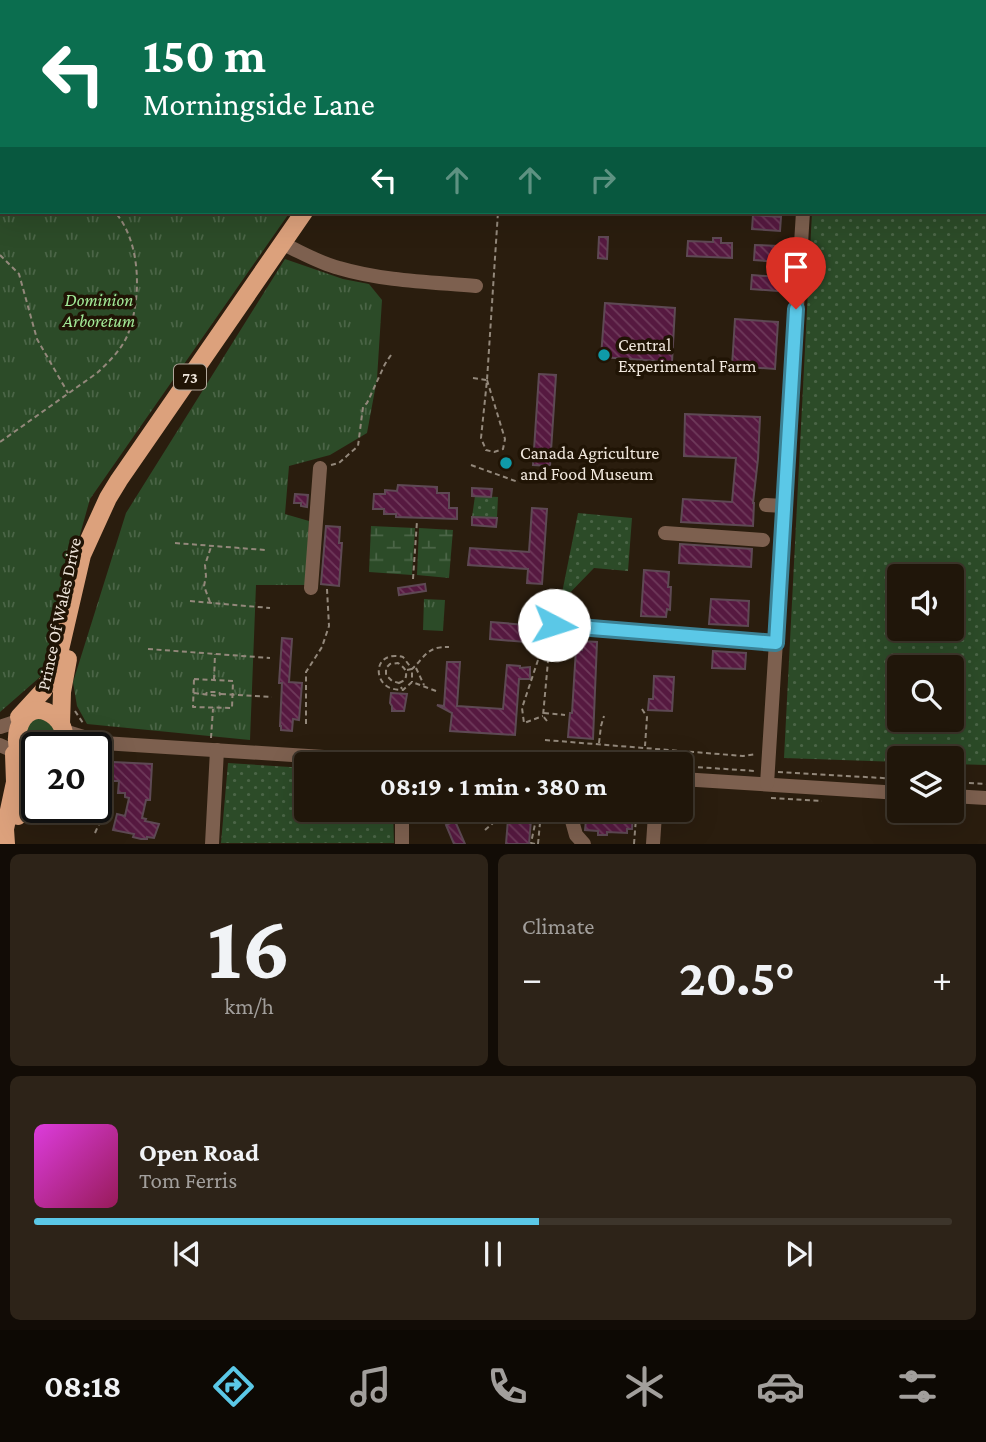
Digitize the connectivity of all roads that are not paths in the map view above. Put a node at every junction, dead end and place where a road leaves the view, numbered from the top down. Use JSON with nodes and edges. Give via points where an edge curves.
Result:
{"nodes":[{"id":1,"x":303,"y":214,"type":"edge"},
{"id":2,"x":803,"y":214,"type":"edge"},
{"id":3,"x":283,"y":244,"type":"junction"},
{"id":4,"x":476,"y":286,"type":"dead end"},
{"id":5,"x":320,"y":468,"type":"road end"},
{"id":6,"x":766,"y":505,"type":"dead end"},
{"id":7,"x":784,"y":506,"type":"junction"},
{"id":8,"x":102,"y":513,"type":"junction"},
{"id":9,"x":665,"y":533,"type":"dead end"},
{"id":10,"x":763,"y":540,"type":"dead end"},
{"id":11,"x":311,"y":589,"type":"dead end"},
{"id":12,"x":554,"y":625,"type":"dead end"},
{"id":13,"x":776,"y":643,"type":"junction"},
{"id":14,"x":11,"y":722,"type":"edge"},
{"id":15,"x":62,"y":732,"type":"edge"},
{"id":16,"x":63,"y":732,"type":"edge"},
{"id":17,"x":112,"y":747,"type":"edge"},
{"id":18,"x":8,"y":749,"type":"edge"},
{"id":19,"x":214,"y":750,"type":"junction"},
{"id":20,"x":294,"y":756,"type":"edge"},
{"id":21,"x":767,"y":778,"type":"junction"},
{"id":22,"x":693,"y":779,"type":"edge"},
{"id":23,"x":887,"y":792,"type":"edge"},
{"id":24,"x":964,"y":797,"type":"edge"},
{"id":25,"x":986,"y":799,"type":"edge"},
{"id":26,"x":21,"y":807,"type":"edge"},
{"id":27,"x":402,"y":822,"type":"edge"},
{"id":28,"x":572,"y":822,"type":"edge"},
{"id":29,"x":654,"y":822,"type":"edge"},
{"id":30,"x":7,"y":844,"type":"edge"},
{"id":31,"x":212,"y":844,"type":"edge"},
{"id":32,"x":402,"y":844,"type":"edge"},
{"id":33,"x":584,"y":844,"type":"edge"},
{"id":34,"x":653,"y":844,"type":"edge"}],
"edges":[{"from":1,"to":3,"type":"main road","name":"Prince Of Wales Drive","number":"73"},
{"from":2,"to":7,"type":"street"},
{"from":3,"to":4,"type":"street","via":[[339,268]]},
{"from":3,"to":8,"type":"main road","name":"Prince Of Wales Drive","number":"73","via":[[119,480]]},
{"from":5,"to":11,"type":"street"},
{"from":6,"to":7,"type":"street"},
{"from":7,"to":13,"type":"street"},
{"from":8,"to":14,"type":"main road","name":"Prince Of Wales Drive","number":"73","via":[[82,555],[56,667],[43,691]]},
{"from":8,"to":16,"type":"main road","name":"Prince Of Wales Drive","number":"73","via":[[63,680]]},
{"from":9,"to":10,"type":"street"},
{"from":12,"to":13,"type":"street"},
{"from":13,"to":21,"type":"street"},
{"from":14,"to":15,"type":"main road","via":[[38,711],[51,715]]},
{"from":14,"to":18,"type":"main road"},
{"from":17,"to":19,"type":"street"},
{"from":18,"to":30,"type":"main road","via":[[15,782],[5,829]]},
{"from":19,"to":20,"type":"street"},
{"from":19,"to":31,"type":"street"},
{"from":21,"to":22,"type":"street"},
{"from":21,"to":23,"type":"street"},
{"from":24,"to":25,"type":"street"},
{"from":26,"to":30,"type":"main road"},
{"from":27,"to":32,"type":"street"},
{"from":28,"to":33,"type":"street"},
{"from":29,"to":34,"type":"street"}]}
